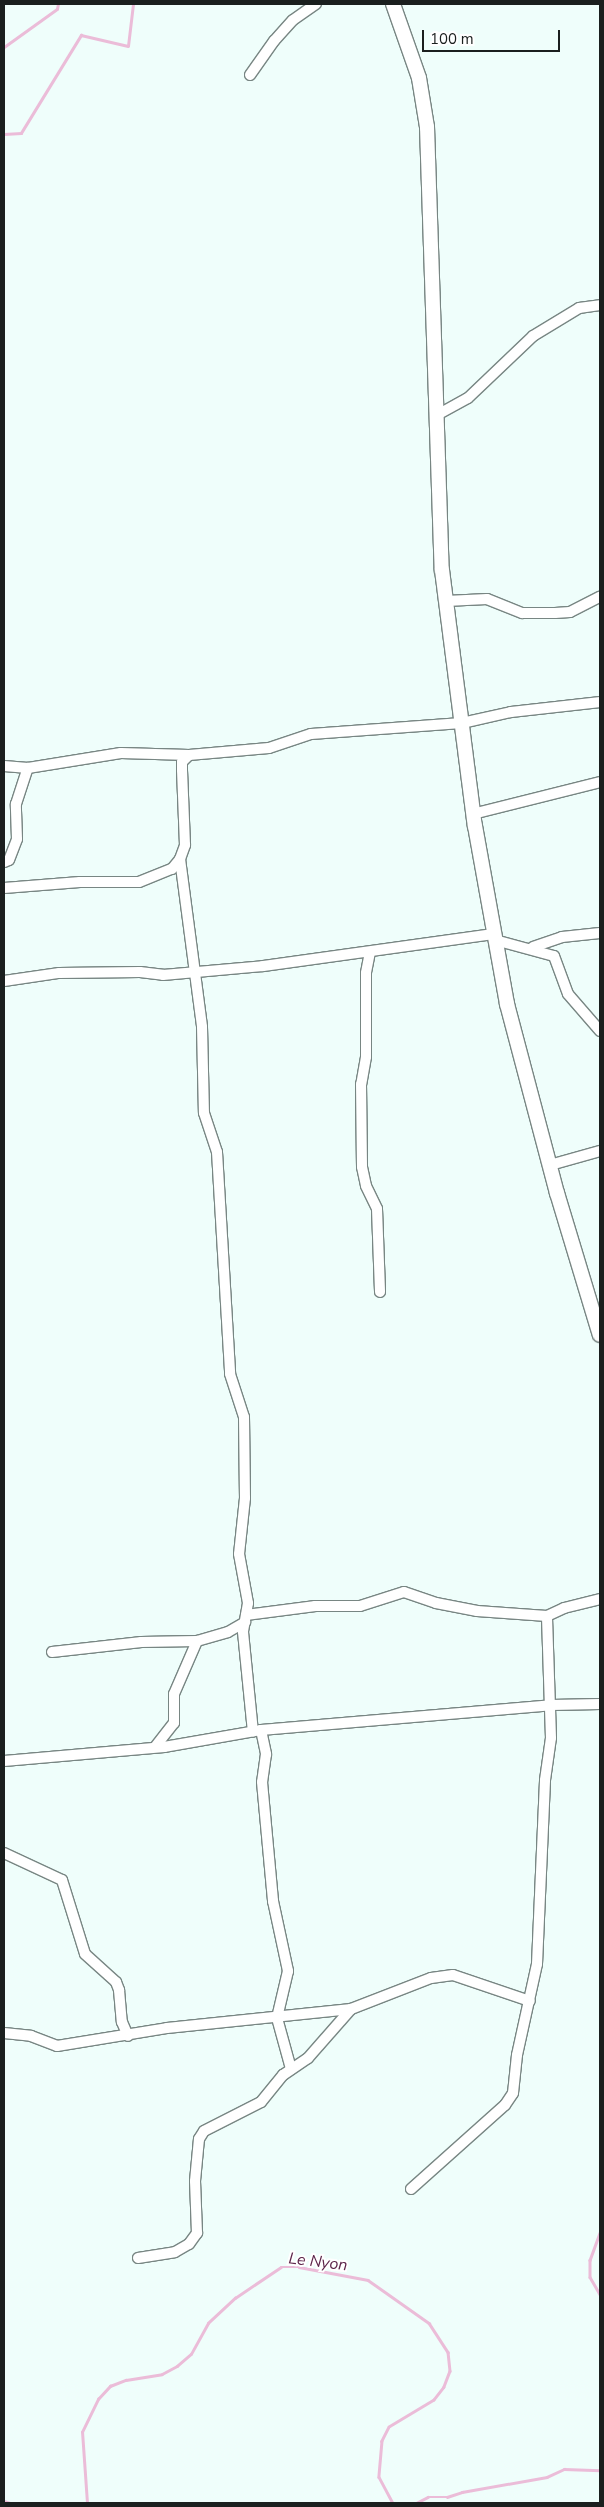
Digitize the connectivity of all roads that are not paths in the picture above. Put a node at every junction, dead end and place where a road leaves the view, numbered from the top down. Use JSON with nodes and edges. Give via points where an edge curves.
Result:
{"nodes":[{"id":1,"x":316,"y":4,"type":"edge"},
{"id":2,"x":393,"y":4,"type":"edge"},
{"id":3,"x":250,"y":75,"type":"dead end"},
{"id":4,"x":600,"y":305,"type":"edge"},
{"id":5,"x":437,"y":415,"type":"junction"},
{"id":6,"x":600,"y":597,"type":"edge"},
{"id":7,"x":446,"y":601,"type":"junction"},
{"id":8,"x":600,"y":702,"type":"edge"},
{"id":9,"x":462,"y":723,"type":"junction"},
{"id":10,"x":189,"y":755,"type":"junction"},
{"id":11,"x":4,"y":766,"type":"edge"},
{"id":12,"x":28,"y":768,"type":"junction"},
{"id":13,"x":600,"y":782,"type":"edge"},
{"id":14,"x":473,"y":814,"type":"junction"},
{"id":15,"x":180,"y":859,"type":"junction"},
{"id":16,"x":4,"y":862,"type":"edge"},
{"id":17,"x":4,"y":888,"type":"edge"},
{"id":18,"x":600,"y":933,"type":"edge"},
{"id":19,"x":495,"y":937,"type":"junction"},
{"id":20,"x":532,"y":948,"type":"junction"},
{"id":21,"x":370,"y":952,"type":"junction"},
{"id":22,"x":195,"y":972,"type":"junction"},
{"id":23,"x":4,"y":981,"type":"edge"},
{"id":24,"x":600,"y":1031,"type":"edge"},
{"id":25,"x":600,"y":1151,"type":"edge"},
{"id":26,"x":550,"y":1165,"type":"junction"},
{"id":27,"x":380,"y":1292,"type":"dead end"},
{"id":28,"x":600,"y":1335,"type":"edge"},
{"id":29,"x":600,"y":1599,"type":"edge"},
{"id":30,"x":547,"y":1616,"type":"junction"},
{"id":31,"x":245,"y":1618,"type":"junction"},
{"id":32,"x":197,"y":1641,"type":"junction"},
{"id":33,"x":52,"y":1652,"type":"dead end"},
{"id":34,"x":600,"y":1704,"type":"edge"},
{"id":35,"x":550,"y":1705,"type":"junction"},
{"id":36,"x":257,"y":1731,"type":"junction"},
{"id":37,"x":155,"y":1747,"type":"junction"},
{"id":38,"x":4,"y":1761,"type":"edge"},
{"id":39,"x":4,"y":1853,"type":"edge"},
{"id":40,"x":530,"y":2001,"type":"junction"},
{"id":41,"x":351,"y":2009,"type":"junction"},
{"id":42,"x":277,"y":2018,"type":"junction"},
{"id":43,"x":4,"y":2033,"type":"edge"},
{"id":44,"x":128,"y":2036,"type":"junction"},
{"id":45,"x":290,"y":2069,"type":"junction"},
{"id":46,"x":411,"y":2189,"type":"dead end"},
{"id":47,"x":138,"y":2258,"type":"dead end"}],
"edges":[{"from":1,"to":3,"type":"street","via":[[293,20]]},
{"from":2,"to":5,"type":"main road","via":[[419,78],[426,127]]},
{"from":4,"to":5,"type":"street","via":[[579,308],[533,336],[468,398]]},
{"from":5,"to":7,"type":"main road"},
{"from":6,"to":7,"type":"street","via":[[570,612],[555,613],[522,613],[487,599]]},
{"from":7,"to":9,"type":"main road"},
{"from":8,"to":9,"type":"street","via":[[511,712]]},
{"from":9,"to":10,"type":"street","via":[[329,731],[269,748]]},
{"from":9,"to":14,"type":"main road"},
{"from":10,"to":12,"type":"street","via":[[121,753]]},
{"from":10,"to":15,"type":"street","via":[[182,762],[185,845]]},
{"from":11,"to":12,"type":"street"},
{"from":12,"to":16,"type":"street","via":[[16,804],[17,839],[9,860]]},
{"from":13,"to":14,"type":"street"},
{"from":14,"to":19,"type":"main road"},
{"from":15,"to":17,"type":"street","via":[[172,869],[139,882],[80,882]]},
{"from":15,"to":22,"type":"street"},
{"from":18,"to":20,"type":"street","via":[[562,937]]},
{"from":19,"to":20,"type":"street"},
{"from":19,"to":21,"type":"street","via":[[394,946]]},
{"from":19,"to":26,"type":"main road","via":[[507,1004]]},
{"from":20,"to":24,"type":"street","via":[[554,956],[568,994]]},
{"from":21,"to":22,"type":"street"},
{"from":21,"to":27,"type":"street","via":[[366,974],[366,1057],[361,1084],[362,1166],[366,1186],[377,1209]]},
{"from":22,"to":23,"type":"street","via":[[163,975],[140,972],[59,973]]},
{"from":22,"to":31,"type":"street","via":[[202,1027],[204,1113],[217,1152],[230,1374],[244,1417],[245,1498],[239,1554],[248,1603]]},
{"from":25,"to":26,"type":"street"},
{"from":26,"to":28,"type":"main road"},
{"from":29,"to":30,"type":"street"},
{"from":30,"to":31,"type":"street","via":[[478,1611],[436,1603],[404,1592],[360,1606],[315,1606]]},
{"from":30,"to":35,"type":"street"},
{"from":31,"to":32,"type":"street","via":[[228,1632]]},
{"from":31,"to":36,"type":"street","via":[[243,1632]]},
{"from":32,"to":33,"type":"street","via":[[141,1642]]},
{"from":32,"to":37,"type":"street","via":[[174,1694],[174,1723]]},
{"from":34,"to":35,"type":"street"},
{"from":35,"to":36,"type":"street"},
{"from":35,"to":40,"type":"street","via":[[537,1964]]},
{"from":36,"to":37,"type":"street"},
{"from":36,"to":42,"type":"street","via":[[266,1754],[262,1782],[273,1901],[288,1971]]},
{"from":37,"to":38,"type":"street"},
{"from":39,"to":44,"type":"street","via":[[62,1880],[85,1954],[116,1982],[122,2022]]},
{"from":40,"to":41,"type":"street","via":[[454,1975],[431,1978]]},
{"from":40,"to":46,"type":"street","via":[[517,2055],[513,2093],[506,2105]]},
{"from":41,"to":42,"type":"street"},
{"from":41,"to":45,"type":"street","via":[[308,2058]]},
{"from":42,"to":44,"type":"street","via":[[166,2028]]},
{"from":42,"to":45,"type":"street"},
{"from":43,"to":44,"type":"street","via":[[31,2036],[57,2046]]},
{"from":45,"to":47,"type":"street","via":[[260,2102],[204,2131],[199,2139],[197,2233],[189,2244],[175,2252]]}]}
